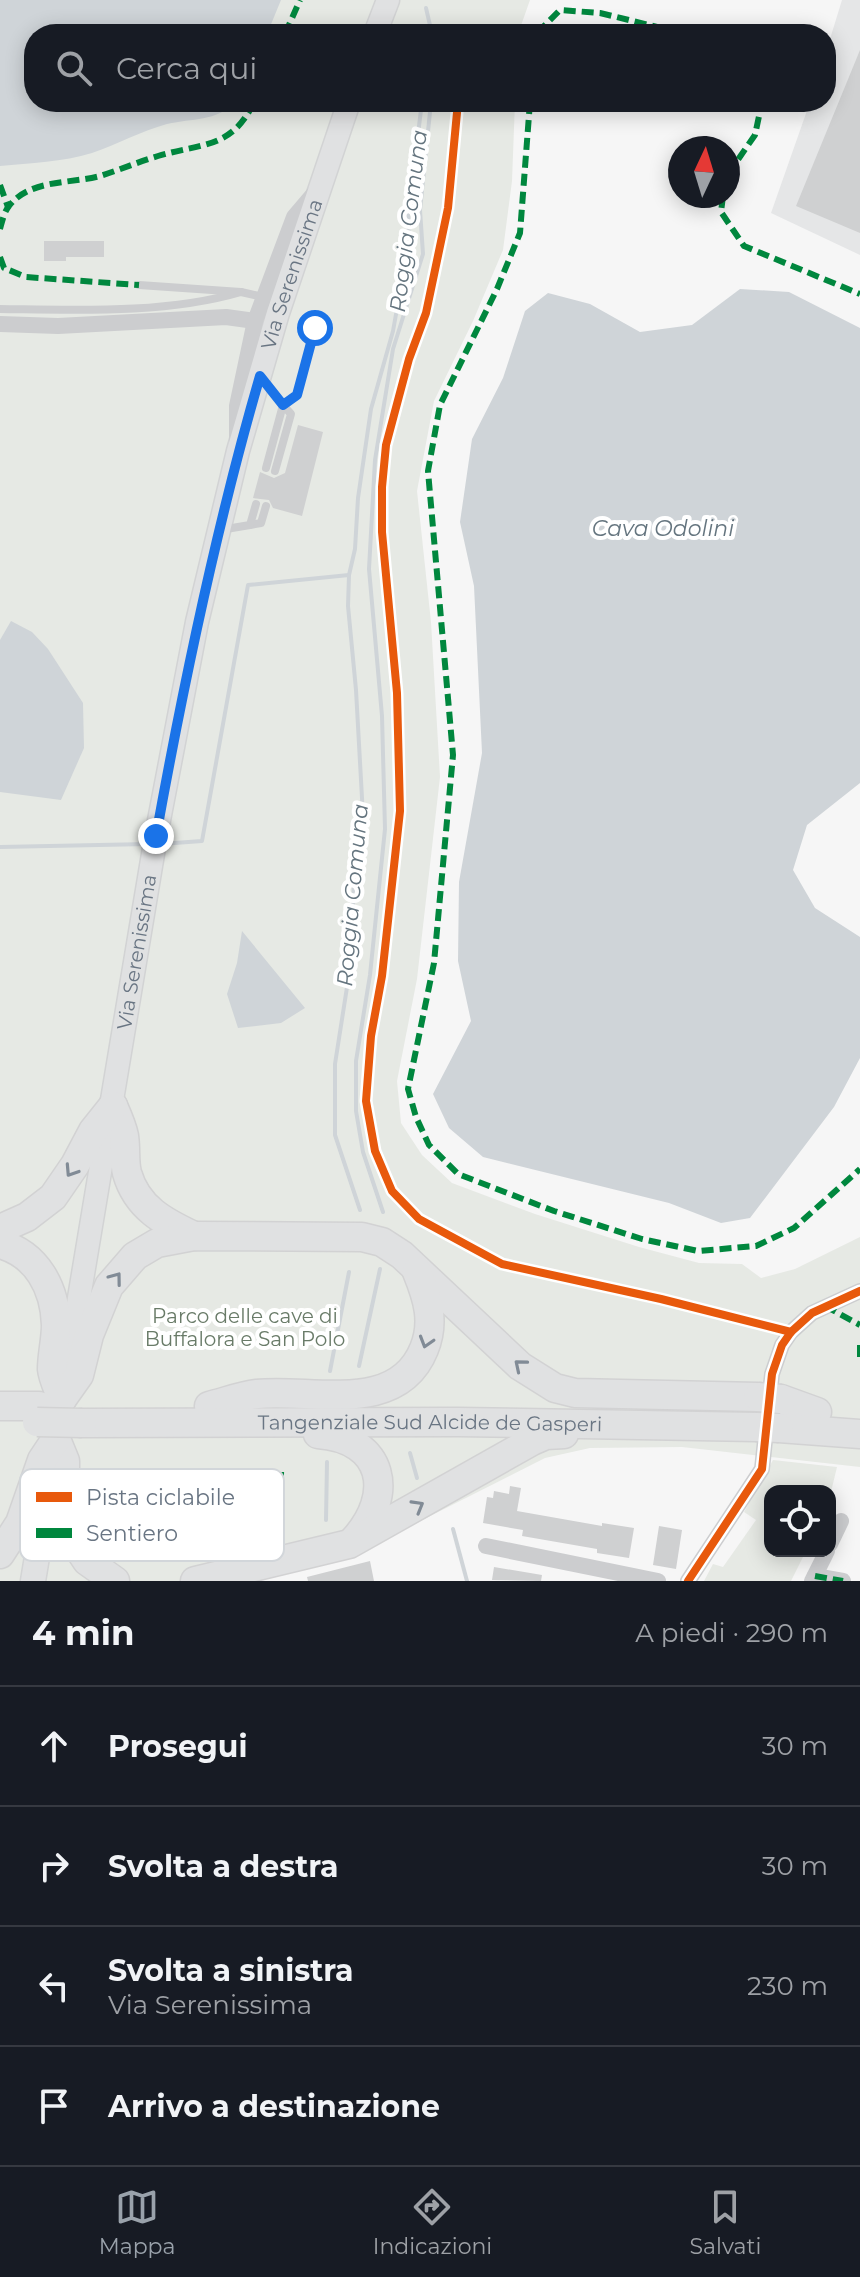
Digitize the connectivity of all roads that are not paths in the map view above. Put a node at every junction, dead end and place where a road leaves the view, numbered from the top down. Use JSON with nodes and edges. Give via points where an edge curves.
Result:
{"nodes":[{"id":1,"x":388,"y":0,"type":"edge"},
{"id":2,"x":379,"y":24,"type":"edge"},
{"id":3,"x":345,"y":112,"type":"edge"},
{"id":4,"x":318,"y":189,"type":"junction"},
{"id":5,"x":139,"y":285,"type":"dead end"},
{"id":6,"x":241,"y":292,"type":"junction"},
{"id":7,"x":263,"y":297,"type":"junction"},
{"id":8,"x":0,"y":309,"type":"edge"},
{"id":9,"x":255,"y":321,"type":"junction"},
{"id":10,"x":0,"y":324,"type":"edge"},
{"id":11,"x":315,"y":328,"type":"dead end"},
{"id":12,"x":260,"y":376,"type":"junction"},
{"id":13,"x":283,"y":405,"type":"junction"},
{"id":14,"x":238,"y":451,"type":"junction"},
{"id":15,"x":271,"y":470,"type":"dead end"},
{"id":16,"x":261,"y":505,"type":"dead end"},
{"id":17,"x":219,"y":531,"type":"junction"},
{"id":18,"x":113,"y":1106,"type":"junction"},
{"id":19,"x":0,"y":1229,"type":"edge"},
{"id":20,"x":194,"y":1236,"type":"junction"},
{"id":21,"x":0,"y":1244,"type":"edge"},
{"id":22,"x":416,"y":1268,"type":"junction"},
{"id":23,"x":860,"y":1291,"type":"edge"},
{"id":24,"x":0,"y":1406,"type":"edge"},
{"id":25,"x":209,"y":1406,"type":"junction"},
{"id":26,"x":769,"y":1412,"type":"junction"},
{"id":27,"x":60,"y":1416,"type":"junction"},
{"id":28,"x":860,"y":1417,"type":"edge"},
{"id":29,"x":0,"y":1422,"type":"edge"},
{"id":30,"x":138,"y":1424,"type":"junction"},
{"id":31,"x":719,"y":1425,"type":"junction"},
{"id":32,"x":860,"y":1434,"type":"edge"},
{"id":33,"x":39,"y":1469,"type":"edge"},
{"id":34,"x":51,"y":1469,"type":"edge"},
{"id":35,"x":65,"y":1469,"type":"edge"},
{"id":36,"x":841,"y":1521,"type":"dead end"},
{"id":37,"x":20,"y":1523,"type":"edge"},
{"id":38,"x":836,"y":1531,"type":"edge"},
{"id":39,"x":349,"y":1544,"type":"junction"},
{"id":40,"x":486,"y":1546,"type":"dead end"},
{"id":41,"x":0,"y":1554,"type":"edge"},
{"id":42,"x":824,"y":1557,"type":"edge"},
{"id":43,"x":284,"y":1560,"type":"edge"},
{"id":44,"x":36,"y":1561,"type":"edge"},
{"id":45,"x":87,"y":1561,"type":"edge"},
{"id":46,"x":278,"y":1561,"type":"edge"},
{"id":47,"x":813,"y":1578,"type":"edge"},
{"id":48,"x":33,"y":1581,"type":"edge"},
{"id":49,"x":115,"y":1581,"type":"edge"},
{"id":50,"x":195,"y":1581,"type":"edge"},
{"id":51,"x":658,"y":1581,"type":"edge"},
{"id":52,"x":688,"y":1581,"type":"edge"},
{"id":53,"x":843,"y":1581,"type":"edge"}],
"edges":[{"from":1,"to":2,"type":"main road"},
{"from":3,"to":4,"type":"main road","name":"Via Serenissima"},
{"from":4,"to":7,"type":"street","via":[[294,217]]},
{"from":4,"to":12,"type":"main road","name":"Via Serenissima"},
{"from":5,"to":6,"type":"lane"},
{"from":6,"to":7,"type":"lane"},
{"from":6,"to":8,"type":"lane","via":[[211,301],[105,309]]},
{"from":7,"to":9,"type":"street"},
{"from":9,"to":10,"type":"street","via":[[226,317]]},
{"from":9,"to":14,"type":"street","via":[[237,406]]},
{"from":11,"to":13,"type":"lane","via":[[297,395]]},
{"from":12,"to":13,"type":"lane"},
{"from":12,"to":14,"type":"main road","name":"Via Serenissima"},
{"from":13,"to":15,"type":"lane"},
{"from":14,"to":17,"type":"main road","name":"Via Serenissima"},
{"from":16,"to":17,"type":"lane","via":[[261,523]]},
{"from":17,"to":18,"type":"main road","name":"Via Serenissima","via":[[174,737]]},
{"from":18,"to":19,"type":"highway","one_way":true,"via":[[53,1197]]},
{"from":18,"to":20,"type":"highway","via":[[135,1192],[163,1222]]},
{"from":18,"to":27,"type":"main road","name":"Via Serenissima"},
{"from":20,"to":22,"type":"highway","via":[[362,1237],[382,1242]]},
{"from":27,"to":20,"type":"highway","one_way":true,"via":[[117,1273],[157,1243]]},
{"from":21,"to":27,"type":"highway","via":[[33,1261],[43,1275],[56,1326],[52,1371]]},
{"from":22,"to":25,"type":"highway","one_way":true,"via":[[428,1297],[429,1337],[420,1359],[398,1383],[359,1394],[256,1394]]},
{"from":26,"to":22,"type":"highway","one_way":true,"via":[[555,1388],[520,1366]]},
{"from":23,"to":52,"type":"street","via":[[812,1313],[782,1345],[772,1374],[762,1469]]},
{"from":24,"to":27,"type":"highway","name":"Tangenziale Sud Alcide de Gasperi"},
{"from":25,"to":26,"type":"highway","name":"Tangenziale Sud Alcide de Gasperi"},
{"from":25,"to":27,"type":"highway","name":"Tangenziale Sud Alcide de Gasperi"},
{"from":26,"to":28,"type":"highway","name":"Tangenziale Sud Alcide de Gasperi"},
{"from":26,"to":31,"type":"highway","name":"Tangenziale Sud Alcide de Gasperi"},
{"from":26,"to":32,"type":"highway","name":"Tangenziale Sud Alcide de Gasperi"},
{"from":27,"to":29,"type":"highway","name":"Tangenziale Sud Alcide de Gasperi"},
{"from":27,"to":30,"type":"highway","name":"Tangenziale Sud Alcide de Gasperi"},
{"from":27,"to":33,"type":"highway"},
{"from":27,"to":34,"type":"main road","name":"Via Serenissima"},
{"from":27,"to":35,"type":"highway"},
{"from":30,"to":31,"type":"highway","name":"Tangenziale Sud Alcide de Gasperi"},
{"from":30,"to":39,"type":"highway","via":[[190,1434],[321,1434],[358,1445],[373,1464],[378,1494],[368,1525]]},
{"from":39,"to":31,"type":"highway","one_way":true,"via":[[546,1435],[668,1434]]},
{"from":36,"to":38,"type":"street"},
{"from":37,"to":41,"type":"highway"},
{"from":39,"to":43,"type":"highway"},
{"from":40,"to":51,"type":"street"},
{"from":42,"to":47,"type":"street"},
{"from":44,"to":48,"type":"main road","name":"Via Serenissima"},
{"from":45,"to":49,"type":"highway"},
{"from":46,"to":50,"type":"highway"},
{"from":47,"to":53,"type":"street"}]}
